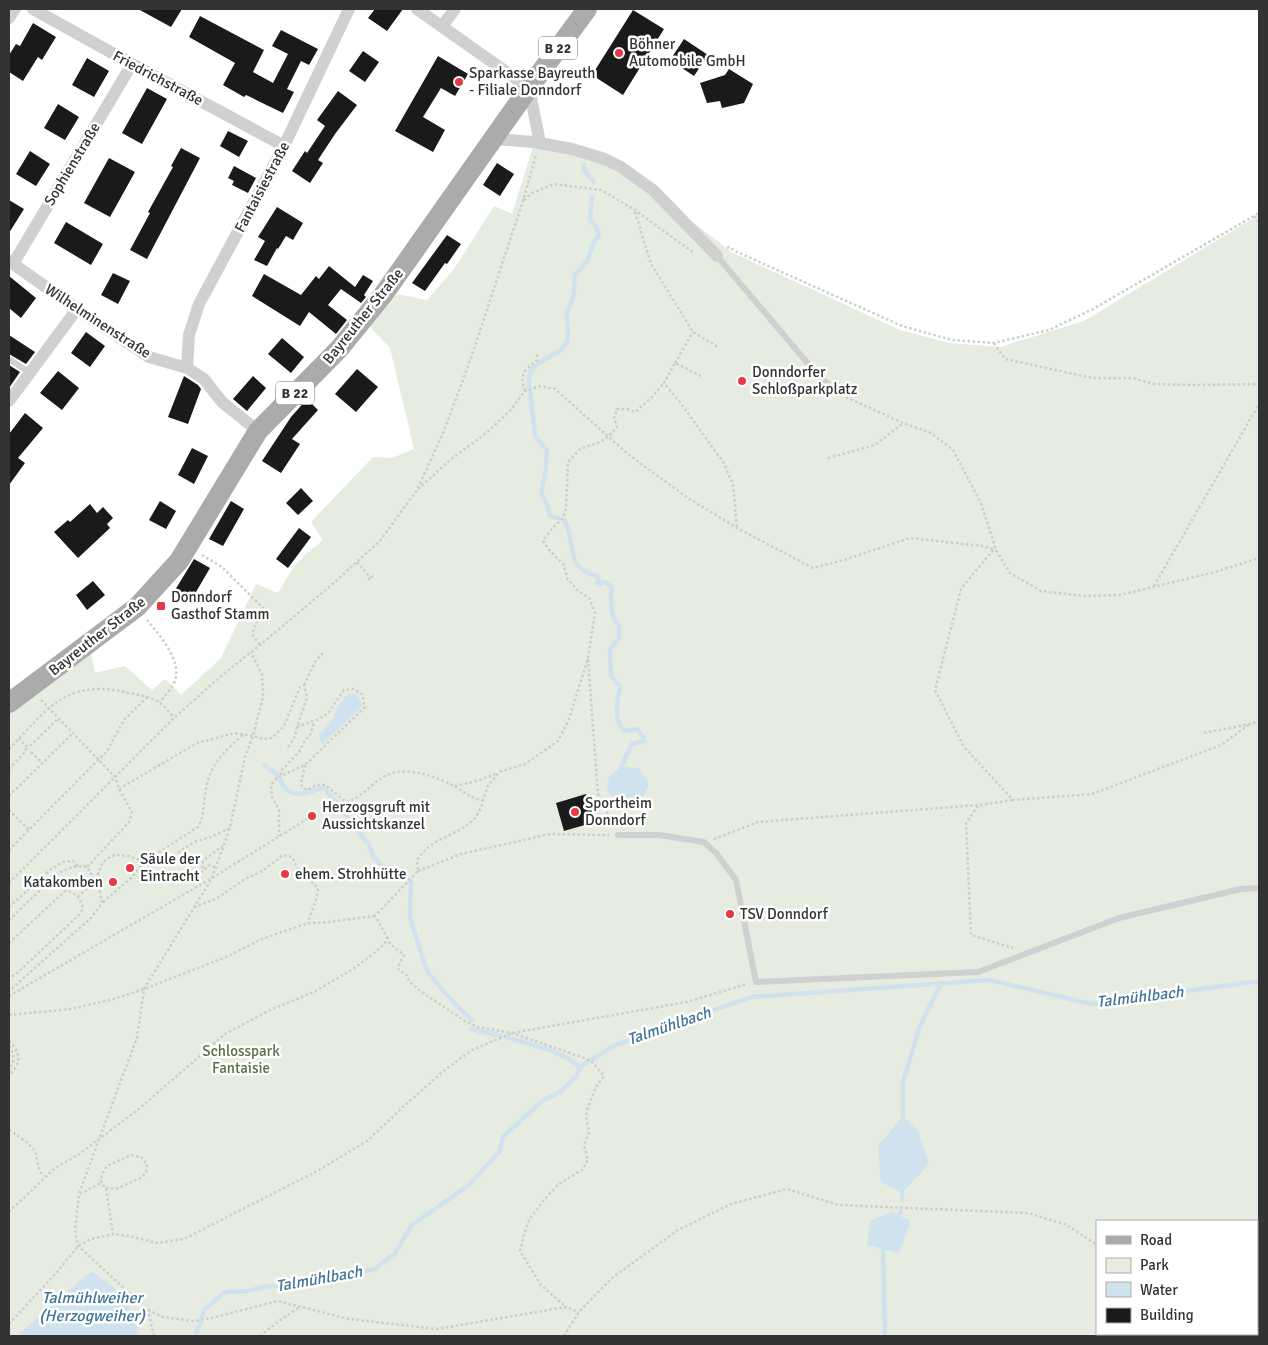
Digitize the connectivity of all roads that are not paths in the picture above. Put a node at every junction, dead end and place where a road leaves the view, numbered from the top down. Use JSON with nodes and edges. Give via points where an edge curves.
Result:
{"nodes":[{"id":1,"x":15,"y":9,"type":"edge"},
{"id":2,"x":34,"y":9,"type":"edge"},
{"id":3,"x":349,"y":9,"type":"edge"},
{"id":4,"x":416,"y":9,"type":"edge"},
{"id":5,"x":455,"y":9,"type":"edge"},
{"id":6,"x":587,"y":9,"type":"edge"},
{"id":7,"x":9,"y":18,"type":"edge"},
{"id":8,"x":442,"y":26,"type":"junction"},
{"id":9,"x":132,"y":64,"type":"junction"},
{"id":10,"x":529,"y":88,"type":"junction"},
{"id":11,"x":493,"y":139,"type":"junction"},
{"id":12,"x":540,"y":143,"type":"junction"},
{"id":13,"x":284,"y":146,"type":"junction"},
{"id":14,"x":717,"y":256,"type":"joint"},
{"id":15,"x":11,"y":263,"type":"edge"},
{"id":16,"x":77,"y":309,"type":"junction"},
{"id":17,"x":9,"y":359,"type":"edge"},
{"id":18,"x":187,"y":368,"type":"junction"},
{"id":19,"x":30,"y":373,"type":"junction"},
{"id":20,"x":837,"y":393,"type":"road end"},
{"id":21,"x":9,"y":401,"type":"edge"},
{"id":22,"x":258,"y":431,"type":"junction"},
{"id":23,"x":9,"y":703,"type":"edge"},
{"id":24,"x":618,"y":835,"type":"road end"},
{"id":25,"x":1259,"y":888,"type":"edge"}],
"edges":[{"from":1,"to":7,"type":"street"},
{"from":2,"to":9,"type":"street","name":"Friedrichstraße"},
{"from":3,"to":13,"type":"street","name":"Fantaisiestraße"},
{"from":4,"to":8,"type":"street"},
{"from":5,"to":8,"type":"street"},
{"from":6,"to":10,"type":"main road","name":"Bayreuther Straße","number":"B 22"},
{"from":8,"to":10,"type":"street"},
{"from":9,"to":13,"type":"street","name":"Friedrichstraße"},
{"from":9,"to":15,"type":"street","name":"Sophienstraße"},
{"from":10,"to":11,"type":"main road","name":"Bayreuther Straße","number":"B 22"},
{"from":10,"to":12,"type":"street"},
{"from":11,"to":12,"type":"street"},
{"from":11,"to":22,"type":"main road","name":"Bayreuther Straße","number":"B 22","via":[[383,295],[339,349]]},
{"from":12,"to":14,"type":"street","via":[[572,149],[621,167],[652,190]]},
{"from":13,"to":18,"type":"street","name":"Fantaisiestraße","via":[[199,304],[189,335]]},
{"from":14,"to":20,"type":"lane","via":[[810,366]]},
{"from":15,"to":16,"type":"street","name":"Wilhelminenstraße"},
{"from":16,"to":18,"type":"street","name":"Wilhelminenstraße","via":[[149,357]]},
{"from":16,"to":19,"type":"street"},
{"from":17,"to":19,"type":"lane"},
{"from":18,"to":22,"type":"street","name":"Wilhelminenstraße","via":[[204,379],[222,402]]},
{"from":19,"to":21,"type":"street"},
{"from":22,"to":23,"type":"main road","name":"Bayreuther Straße","number":"B 22","via":[[179,562],[137,607]]},
{"from":24,"to":25,"type":"lane","via":[[659,834],[704,842],[717,854],[736,880],[756,982],[978,972],[1119,918],[1242,889]]}]}
